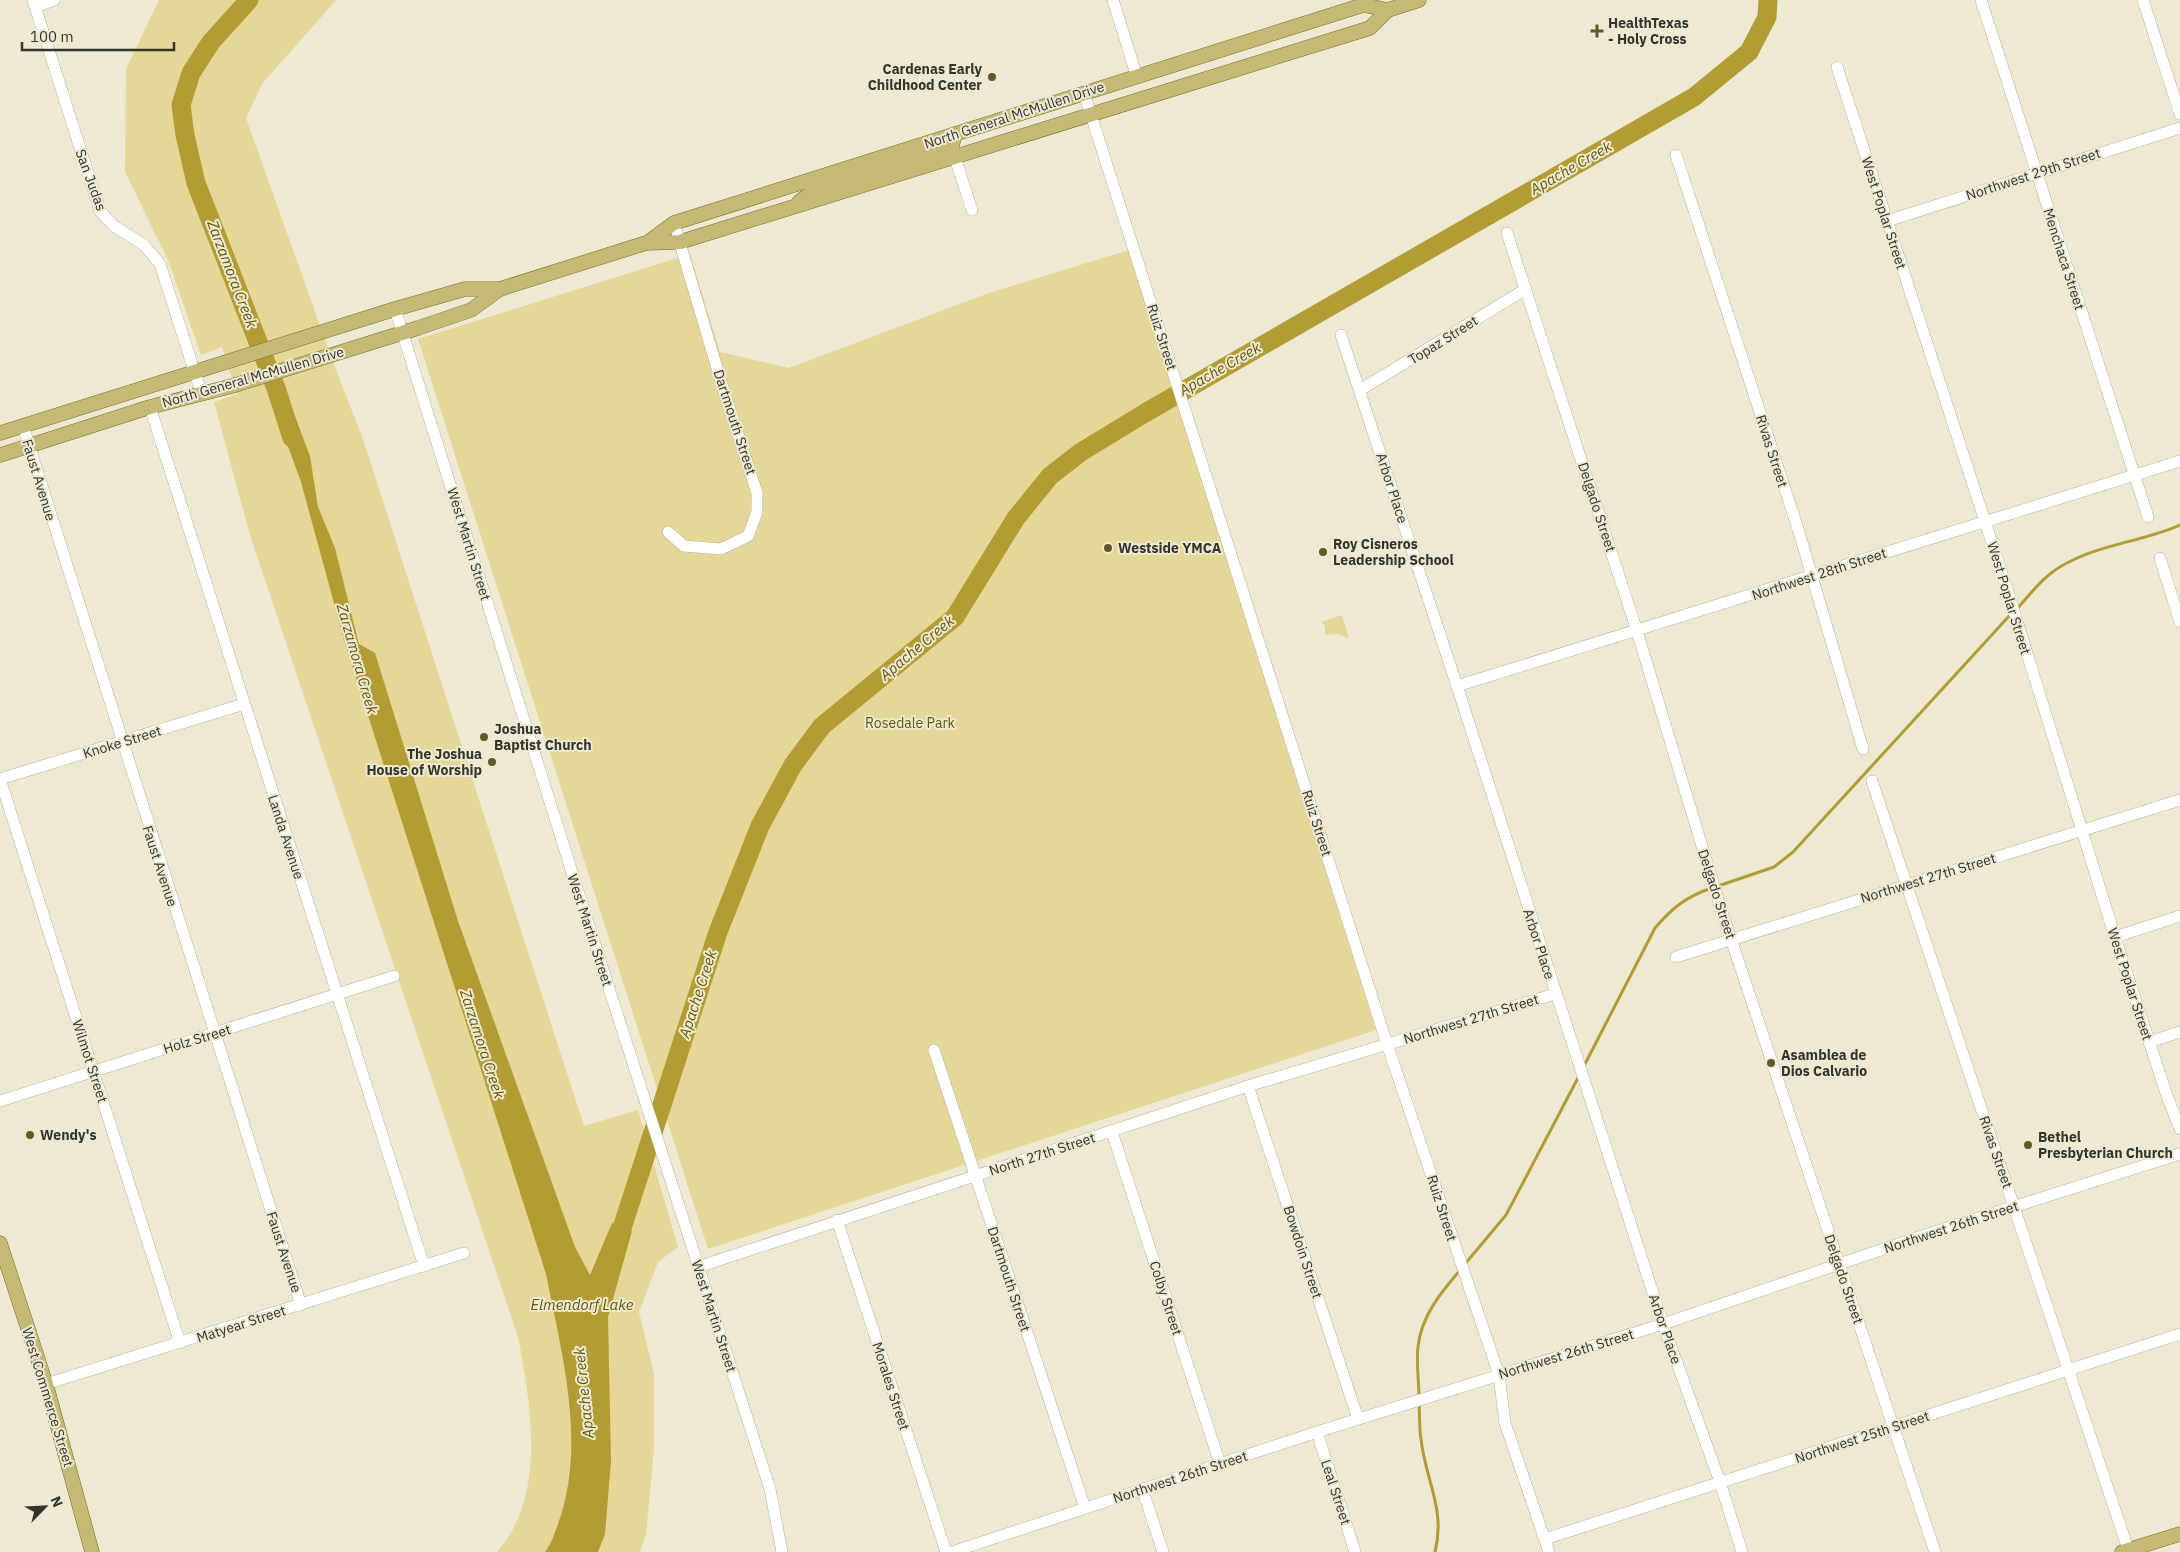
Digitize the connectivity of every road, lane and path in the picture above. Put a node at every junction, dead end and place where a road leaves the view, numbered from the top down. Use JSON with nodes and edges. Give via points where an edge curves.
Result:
{"nodes":[{"id":1,"x":54,"y":0,"type":"edge"},
{"id":2,"x":1113,"y":0,"type":"edge"},
{"id":3,"x":1419,"y":0,"type":"edge"},
{"id":4,"x":1981,"y":0,"type":"edge"},
{"id":5,"x":2143,"y":0,"type":"edge"},
{"id":6,"x":34,"y":3,"type":"edge"},
{"id":7,"x":1388,"y":10,"type":"junction"},
{"id":8,"x":1837,"y":68,"type":"dead end"},
{"id":9,"x":1137,"y":76,"type":"junction"},
{"id":10,"x":1084,"y":93,"type":"junction"},
{"id":11,"x":1091,"y":114,"type":"junction"},
{"id":12,"x":2180,"y":114,"type":"edge"},
{"id":13,"x":2180,"y":128,"type":"edge"},
{"id":14,"x":955,"y":134,"type":"junction"},
{"id":15,"x":1676,"y":155,"type":"dead end"},
{"id":16,"x":955,"y":158,"type":"junction"},
{"id":17,"x":2036,"y":173,"type":"junction"},
{"id":18,"x":788,"y":210,"type":"junction"},
{"id":19,"x":972,"y":210,"type":"dead end"},
{"id":20,"x":1886,"y":221,"type":"junction"},
{"id":21,"x":674,"y":223,"type":"junction"},
{"id":22,"x":1507,"y":233,"type":"dead end"},
{"id":23,"x":680,"y":242,"type":"junction"},
{"id":24,"x":646,"y":243,"type":"junction"},
{"id":25,"x":500,"y":289,"type":"junction"},
{"id":26,"x":1526,"y":289,"type":"junction"},
{"id":27,"x":395,"y":309,"type":"junction"},
{"id":28,"x":402,"y":333,"type":"junction"},
{"id":29,"x":1341,"y":335,"type":"dead end"},
{"id":30,"x":194,"y":371,"type":"junction"},
{"id":31,"x":1360,"y":390,"type":"junction"},
{"id":32,"x":202,"y":392,"type":"junction"},
{"id":33,"x":150,"y":407,"type":"junction"},
{"id":34,"x":22,"y":426,"type":"junction"},
{"id":35,"x":0,"y":434,"type":"edge"},
{"id":36,"x":29,"y":446,"type":"junction"},
{"id":37,"x":0,"y":455,"type":"edge"},
{"id":38,"x":2180,"y":461,"type":"edge"},
{"id":39,"x":2134,"y":475,"type":"junction"},
{"id":40,"x":2148,"y":517,"type":"dead end"},
{"id":41,"x":1985,"y":522,"type":"junction"},
{"id":42,"x":668,"y":532,"type":"dead end"},
{"id":43,"x":2160,"y":558,"type":"dead end"},
{"id":44,"x":1812,"y":576,"type":"junction"},
{"id":45,"x":2180,"y":622,"type":"edge"},
{"id":46,"x":1637,"y":631,"type":"junction"},
{"id":47,"x":1457,"y":686,"type":"junction"},
{"id":48,"x":244,"y":704,"type":"junction"},
{"id":49,"x":121,"y":742,"type":"junction"},
{"id":50,"x":1863,"y":748,"type":"dead end"},
{"id":51,"x":0,"y":779,"type":"edge"},
{"id":52,"x":1872,"y":781,"type":"dead end"},
{"id":53,"x":2180,"y":800,"type":"edge"},
{"id":54,"x":2081,"y":831,"type":"junction"},
{"id":55,"x":1906,"y":886,"type":"junction"},
{"id":56,"x":2180,"y":916,"type":"edge"},
{"id":57,"x":2115,"y":937,"type":"junction"},
{"id":58,"x":1731,"y":939,"type":"junction"},
{"id":59,"x":1676,"y":957,"type":"dead end"},
{"id":60,"x":394,"y":976,"type":"dead end"},
{"id":61,"x":1555,"y":994,"type":"junction"},
{"id":62,"x":337,"y":996,"type":"junction"},
{"id":63,"x":2180,"y":1032,"type":"edge"},
{"id":64,"x":214,"y":1034,"type":"junction"},
{"id":65,"x":2149,"y":1042,"type":"junction"},
{"id":66,"x":1387,"y":1044,"type":"junction"},
{"id":67,"x":934,"y":1050,"type":"dead end"},
{"id":68,"x":94,"y":1071,"type":"junction"},
{"id":69,"x":1248,"y":1086,"type":"junction"},
{"id":70,"x":0,"y":1101,"type":"edge"},
{"id":71,"x":2180,"y":1129,"type":"edge"},
{"id":72,"x":1112,"y":1132,"type":"junction"},
{"id":73,"x":2180,"y":1154,"type":"edge"},
{"id":74,"x":976,"y":1176,"type":"junction"},
{"id":75,"x":2014,"y":1207,"type":"junction"},
{"id":76,"x":836,"y":1220,"type":"junction"},
{"id":77,"x":0,"y":1243,"type":"edge"},
{"id":78,"x":464,"y":1253,"type":"dead end"},
{"id":79,"x":3,"y":1262,"type":"edge"},
{"id":80,"x":1838,"y":1264,"type":"junction"},
{"id":81,"x":424,"y":1266,"type":"junction"},
{"id":82,"x":698,"y":1267,"type":"junction"},
{"id":83,"x":301,"y":1305,"type":"junction"},
{"id":84,"x":1662,"y":1324,"type":"junction"},
{"id":85,"x":2180,"y":1334,"type":"edge"},
{"id":86,"x":180,"y":1343,"type":"junction"},
{"id":87,"x":2067,"y":1371,"type":"junction"},
{"id":88,"x":1498,"y":1375,"type":"junction"},
{"id":89,"x":46,"y":1384,"type":"junction"},
{"id":90,"x":1358,"y":1419,"type":"junction"},
{"id":91,"x":1894,"y":1426,"type":"junction"},
{"id":92,"x":1317,"y":1432,"type":"junction"},
{"id":93,"x":1220,"y":1464,"type":"junction"},
{"id":94,"x":1720,"y":1482,"type":"junction"},
{"id":95,"x":1142,"y":1488,"type":"junction"},
{"id":96,"x":1085,"y":1508,"type":"junction"},
{"id":97,"x":2180,"y":1534,"type":"edge"},
{"id":98,"x":1545,"y":1538,"type":"junction"},
{"id":99,"x":970,"y":1549,"type":"edge"},
{"id":100,"x":2126,"y":1551,"type":"edge"},
{"id":101,"x":92,"y":1552,"type":"edge"},
{"id":102,"x":782,"y":1552,"type":"edge"},
{"id":103,"x":946,"y":1552,"type":"edge"},
{"id":104,"x":952,"y":1552,"type":"edge"},
{"id":105,"x":1163,"y":1552,"type":"edge"},
{"id":106,"x":1355,"y":1552,"type":"edge"},
{"id":107,"x":1549,"y":1552,"type":"edge"},
{"id":108,"x":1742,"y":1552,"type":"edge"},
{"id":109,"x":1936,"y":1552,"type":"edge"}],
"edges":[{"from":1,"to":6,"type":"street"},
{"from":2,"to":9,"type":"street"},
{"from":3,"to":7,"type":"main road","name":"North General McMullen Drive"},
{"from":4,"to":17,"type":"street","name":"Menchaca Street"},
{"from":5,"to":12,"type":"street"},
{"from":6,"to":30,"type":"street","name":"San Judas","via":[[100,211],[114,226],[144,245],[160,264]]},
{"from":7,"to":9,"type":"main road","name":"North General McMullen Drive","via":[[1363,5]]},
{"from":7,"to":11,"type":"main road","name":"North General McMullen Drive","via":[[1370,28]]},
{"from":8,"to":20,"type":"street","name":"West Poplar Street"},
{"from":9,"to":10,"type":"main road","name":"North General McMullen Drive"},
{"from":10,"to":11,"type":"street","name":"Ruiz Street"},
{"from":10,"to":14,"type":"main road","name":"North General McMullen Drive"},
{"from":11,"to":16,"type":"main road","name":"North General McMullen Drive"},
{"from":11,"to":66,"type":"street","name":"Ruiz Street"},
{"from":13,"to":17,"type":"street","name":"Northwest 29th Street"},
{"from":14,"to":18,"type":"main road","via":[[952,146],[816,189]]},
{"from":14,"to":21,"type":"main road","name":"North General McMullen Drive"},
{"from":15,"to":44,"type":"street","name":"Rivas Street"},
{"from":16,"to":18,"type":"main road","name":"North General McMullen Drive"},
{"from":16,"to":19,"type":"street"},
{"from":17,"to":20,"type":"street","name":"Northwest 29th Street"},
{"from":17,"to":39,"type":"street","name":"Menchaca Street"},
{"from":18,"to":23,"type":"main road","name":"North General McMullen Drive"},
{"from":20,"to":41,"type":"street","name":"West Poplar Street"},
{"from":21,"to":23,"type":"street","name":"Dartmouth Street"},
{"from":21,"to":24,"type":"main road","name":"North General McMullen Drive"},
{"from":22,"to":26,"type":"street","name":"Delgado Street"},
{"from":23,"to":24,"type":"main road","name":"North General McMullen Drive"},
{"from":23,"to":42,"type":"street","name":"Dartmouth Street","via":[[722,386],[758,493],[757,512],[748,536],[721,549],[684,546]]},
{"from":24,"to":25,"type":"main road","name":"North General McMullen Drive"},
{"from":25,"to":27,"type":"main road","name":"North General McMullen Drive","via":[[465,289]]},
{"from":25,"to":28,"type":"main road","name":"North General McMullen Drive","via":[[471,310]]},
{"from":26,"to":31,"type":"street","name":"Topaz Street"},
{"from":26,"to":46,"type":"street","name":"Delgado Street"},
{"from":27,"to":28,"type":"street","name":"West Martin Street"},
{"from":27,"to":30,"type":"main road","name":"North General McMullen Drive"},
{"from":28,"to":32,"type":"main road","name":"North General McMullen Drive","via":[[232,386]]},
{"from":28,"to":82,"type":"street","name":"West Martin Street"},
{"from":29,"to":31,"type":"street","name":"Arbor Place"},
{"from":30,"to":32,"type":"street","name":"San Judas"},
{"from":30,"to":34,"type":"main road","name":"North General McMullen Drive"},
{"from":31,"to":47,"type":"street","name":"Arbor Place"},
{"from":32,"to":33,"type":"main road","name":"North General McMullen Drive"},
{"from":33,"to":36,"type":"main road","name":"North General McMullen Drive"},
{"from":33,"to":48,"type":"street","name":"Landa Avenue"},
{"from":34,"to":35,"type":"main road","name":"North General McMullen Drive"},
{"from":34,"to":36,"type":"street","name":"Faust Avenue"},
{"from":36,"to":37,"type":"main road","name":"North General McMullen Drive"},
{"from":36,"to":49,"type":"street","name":"Faust Avenue"},
{"from":38,"to":39,"type":"street","name":"Northwest 28th Street"},
{"from":39,"to":40,"type":"street","name":"Menchaca Street"},
{"from":39,"to":41,"type":"street","name":"Northwest 28th Street"},
{"from":41,"to":44,"type":"street","name":"Northwest 28th Street"},
{"from":41,"to":54,"type":"street","name":"West Poplar Street"},
{"from":43,"to":45,"type":"street"},
{"from":44,"to":46,"type":"street","name":"Northwest 28th Street"},
{"from":44,"to":50,"type":"street","name":"Rivas Street"},
{"from":46,"to":47,"type":"street","name":"Northwest 28th Street"},
{"from":46,"to":58,"type":"street","name":"Delgado Street"},
{"from":47,"to":61,"type":"street","name":"Arbor Place"},
{"from":48,"to":49,"type":"street","name":"Knoke Street"},
{"from":48,"to":62,"type":"street","name":"Landa Avenue"},
{"from":49,"to":51,"type":"street","name":"Knoke Street"},
{"from":49,"to":64,"type":"street","name":"Faust Avenue"},
{"from":51,"to":68,"type":"street","name":"Wilmot Street"},
{"from":52,"to":55,"type":"street","name":"Rivas Street"},
{"from":53,"to":54,"type":"street","name":"Northwest 27th Street"},
{"from":54,"to":55,"type":"street","name":"Northwest 27th Street"},
{"from":54,"to":57,"type":"street","name":"West Poplar Street"},
{"from":55,"to":58,"type":"street","name":"Northwest 27th Street"},
{"from":55,"to":75,"type":"street","name":"Rivas Street"},
{"from":56,"to":57,"type":"street"},
{"from":57,"to":65,"type":"street","name":"West Poplar Street"},
{"from":58,"to":59,"type":"street","name":"Northwest 27th Street"},
{"from":58,"to":80,"type":"street","name":"Delgado Street"},
{"from":60,"to":62,"type":"street","name":"Holz Street"},
{"from":61,"to":66,"type":"street","name":"Northwest 27th Street"},
{"from":61,"to":84,"type":"street","name":"Arbor Place"},
{"from":62,"to":64,"type":"street","name":"Holz Street"},
{"from":62,"to":81,"type":"street","name":"Landa Avenue"},
{"from":63,"to":65,"type":"street"},
{"from":64,"to":68,"type":"street","name":"Holz Street"},
{"from":64,"to":83,"type":"street","name":"Faust Avenue"},
{"from":65,"to":71,"type":"street","name":"West Poplar Street"},
{"from":66,"to":69,"type":"street","name":"North 27th Street"},
{"from":66,"to":88,"type":"street","name":"Ruiz Street"},
{"from":67,"to":74,"type":"street","name":"Dartmouth Street"},
{"from":68,"to":70,"type":"street","name":"Holz Street"},
{"from":68,"to":86,"type":"street","name":"Wilmot Street"},
{"from":69,"to":72,"type":"street","name":"North 27th Street"},
{"from":69,"to":90,"type":"street","name":"Bowdoin Street"},
{"from":72,"to":74,"type":"street","name":"North 27th Street"},
{"from":72,"to":93,"type":"street","name":"Colby Street"},
{"from":73,"to":75,"type":"street","name":"Northwest 26th Street"},
{"from":74,"to":76,"type":"street","name":"North 27th Street"},
{"from":74,"to":96,"type":"street","name":"Dartmouth Street"},
{"from":75,"to":80,"type":"street","name":"Northwest 26th Street"},
{"from":75,"to":87,"type":"street","name":"Rivas Street"},
{"from":76,"to":82,"type":"street","name":"North 27th Street"},
{"from":76,"to":103,"type":"street","name":"Morales Street"},
{"from":77,"to":79,"type":"main road","name":"West Commerce Street"},
{"from":78,"to":81,"type":"street","name":"Matyear Street"},
{"from":79,"to":89,"type":"main road","name":"West Commerce Street"},
{"from":80,"to":84,"type":"street","name":"Northwest 26th Street"},
{"from":80,"to":91,"type":"street","name":"Delgado Street"},
{"from":81,"to":83,"type":"street","name":"Matyear Street"},
{"from":82,"to":102,"type":"street","name":"West Martin Street","via":[[770,1489]]},
{"from":83,"to":86,"type":"street","name":"Matyear Street"},
{"from":84,"to":88,"type":"street","name":"Northwest 26th Street"},
{"from":84,"to":94,"type":"street","name":"Arbor Place"},
{"from":85,"to":87,"type":"street","name":"Northwest 25th Street"},
{"from":86,"to":89,"type":"street","name":"Matyear Street"},
{"from":87,"to":91,"type":"street","name":"Northwest 25th Street"},
{"from":87,"to":100,"type":"street","name":"Rivas Street"},
{"from":88,"to":90,"type":"street","name":"Northwest 26th Street"},
{"from":88,"to":98,"type":"street","name":"Ruiz Street","via":[[1505,1423]]},
{"from":89,"to":101,"type":"main road","name":"West Commerce Street"},
{"from":90,"to":92,"type":"street","name":"Northwest 26th Street"},
{"from":91,"to":94,"type":"street","name":"Northwest 25th Street"},
{"from":91,"to":109,"type":"street","name":"Delgado Street"},
{"from":92,"to":93,"type":"street","name":"Northwest 26th Street"},
{"from":92,"to":106,"type":"street","name":"Leal Street"},
{"from":93,"to":95,"type":"street","name":"Northwest 26th Street"},
{"from":94,"to":98,"type":"street","name":"Northwest 25th Street"},
{"from":94,"to":108,"type":"street","name":"Arbor Place"},
{"from":95,"to":96,"type":"street","name":"Northwest 26th Street"},
{"from":95,"to":105,"type":"street"},
{"from":96,"to":99,"type":"street","name":"Northwest 26th Street"},
{"from":97,"to":100,"type":"main road"},
{"from":98,"to":107,"type":"street","name":"Ruiz Street"},
{"from":99,"to":104,"type":"street","name":"Northwest 26th Street"}]}
